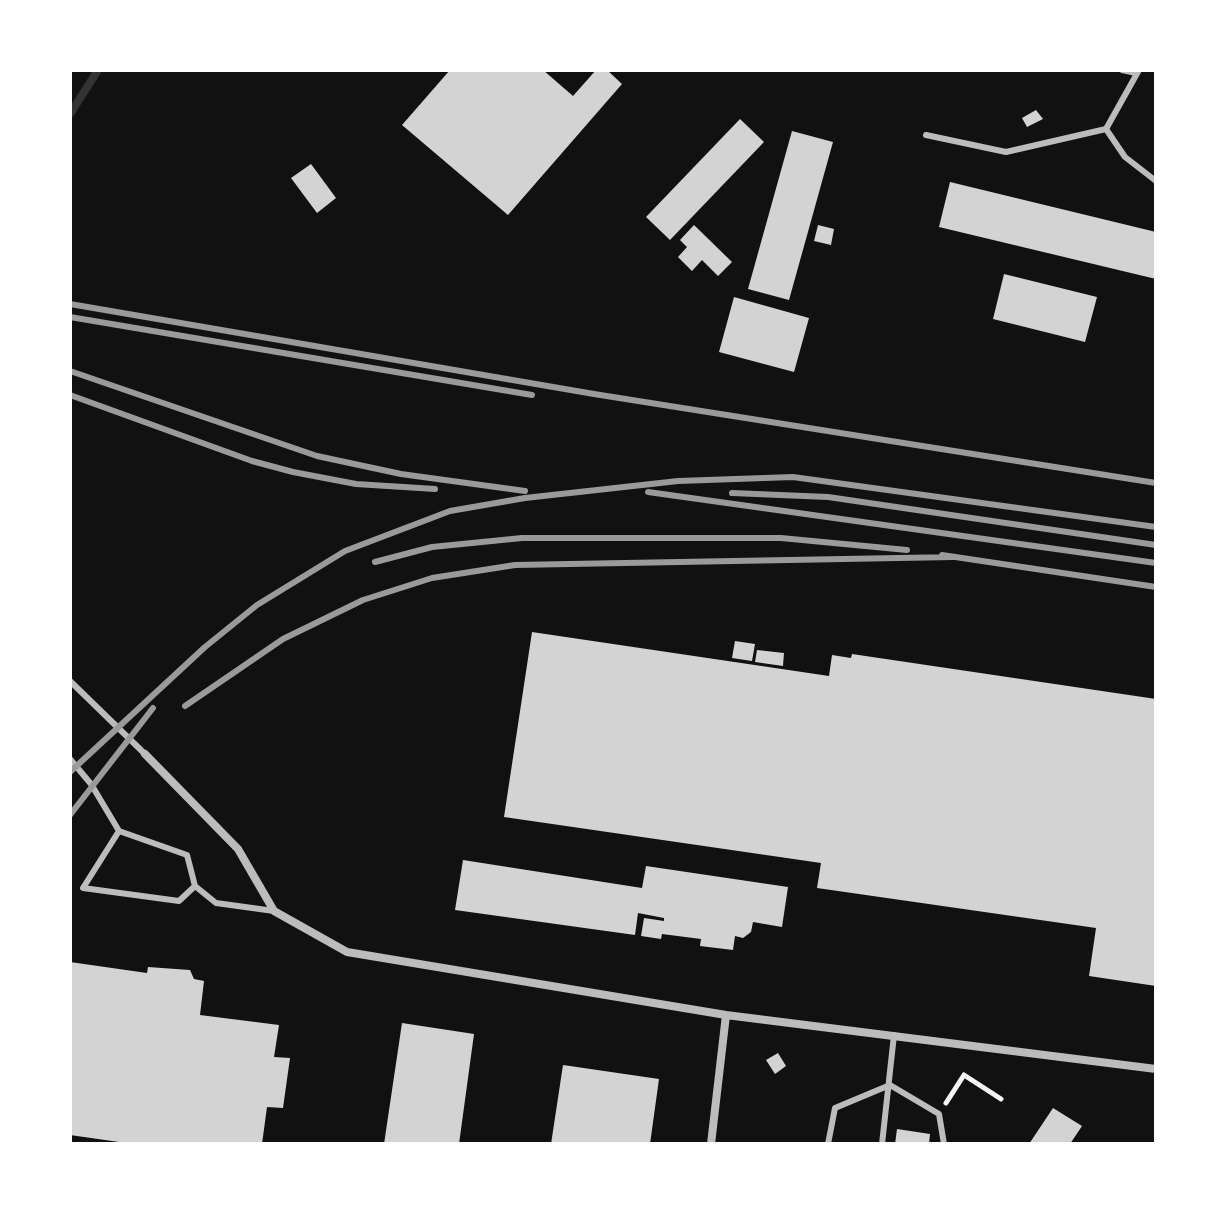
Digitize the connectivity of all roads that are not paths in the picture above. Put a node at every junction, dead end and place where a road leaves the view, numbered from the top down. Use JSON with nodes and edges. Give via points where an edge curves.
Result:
{"nodes":[{"id":1,"x":1122,"y":70,"type":"edge"},
{"id":2,"x":1137,"y":71,"type":"edge"},
{"id":3,"x":1106,"y":129,"type":"junction"},
{"id":4,"x":926,"y":135,"type":"dead end"},
{"id":5,"x":1156,"y":181,"type":"edge"},
{"id":6,"x":70,"y":681,"type":"edge"},
{"id":7,"x":145,"y":754,"type":"joint"},
{"id":8,"x":70,"y":759,"type":"edge"},
{"id":9,"x":119,"y":831,"type":"junction"},
{"id":10,"x":195,"y":886,"type":"junction"},
{"id":11,"x":274,"y":911,"type":"junction"},
{"id":12,"x":726,"y":1015,"type":"junction"},
{"id":13,"x":894,"y":1035,"type":"junction"},
{"id":14,"x":1156,"y":1069,"type":"edge"},
{"id":15,"x":890,"y":1085,"type":"junction"},
{"id":16,"x":711,"y":1144,"type":"edge"},
{"id":17,"x":828,"y":1144,"type":"edge"},
{"id":18,"x":882,"y":1144,"type":"edge"},
{"id":19,"x":944,"y":1144,"type":"edge"}],
"edges":[{"from":1,"to":2,"type":"lane"},
{"from":2,"to":3,"type":"lane"},
{"from":3,"to":4,"type":"lane","via":[[1006,152]]},
{"from":3,"to":5,"type":"lane","via":[[1125,157]]},
{"from":6,"to":7,"type":"lane"},
{"from":7,"to":11,"type":"street","via":[[238,849]]},
{"from":8,"to":9,"type":"lane"},
{"from":9,"to":10,"type":"lane","via":[[187,855]]},
{"from":9,"to":10,"type":"lane","via":[[83,888],[179,901]]},
{"from":10,"to":11,"type":"lane","via":[[216,903]]},
{"from":11,"to":12,"type":"street","via":[[347,952]]},
{"from":12,"to":13,"type":"street"},
{"from":12,"to":16,"type":"street"},
{"from":13,"to":14,"type":"street"},
{"from":13,"to":15,"type":"lane"},
{"from":15,"to":17,"type":"lane","via":[[835,1108]]},
{"from":15,"to":18,"type":"lane"},
{"from":15,"to":19,"type":"lane","via":[[939,1114]]}]}
